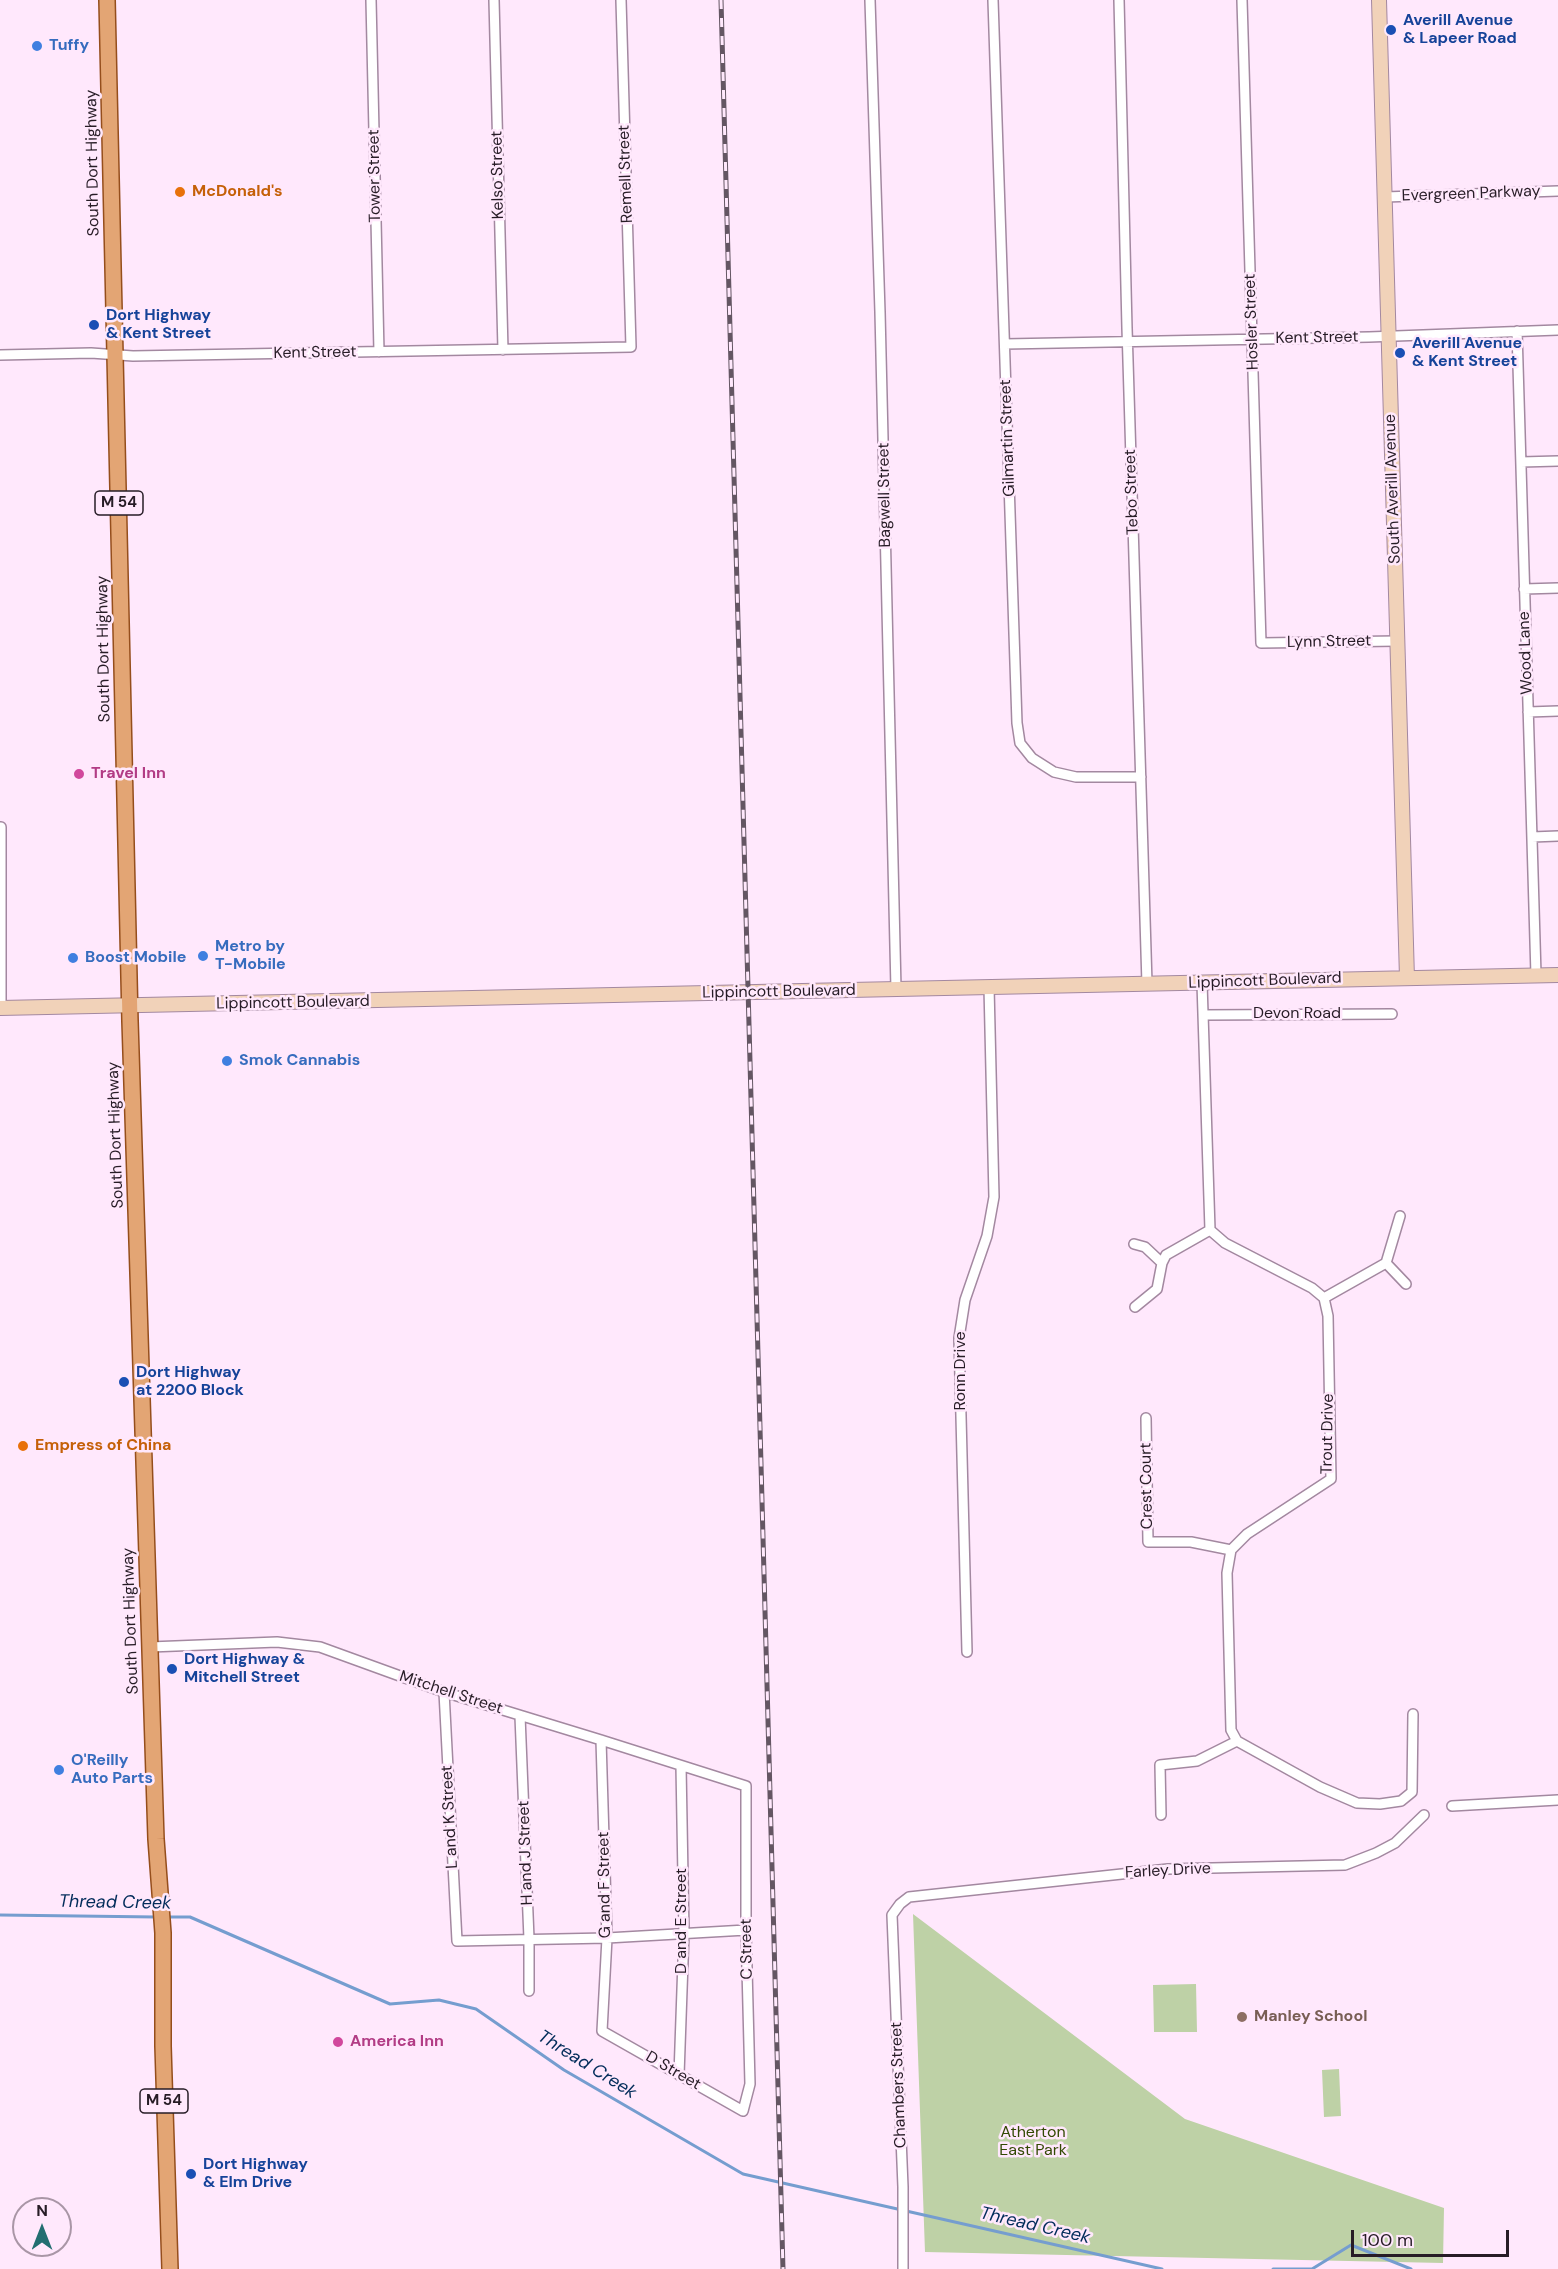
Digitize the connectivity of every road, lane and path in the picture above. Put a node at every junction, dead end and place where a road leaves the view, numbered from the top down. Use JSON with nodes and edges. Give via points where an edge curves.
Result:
{"nodes":[{"id":1,"x":107,"y":0,"type":"edge"},
{"id":2,"x":371,"y":0,"type":"edge"},
{"id":3,"x":494,"y":0,"type":"edge"},
{"id":4,"x":621,"y":0,"type":"edge"},
{"id":5,"x":870,"y":0,"type":"edge"},
{"id":6,"x":993,"y":0,"type":"edge"},
{"id":7,"x":1119,"y":0,"type":"edge"},
{"id":8,"x":1242,"y":0,"type":"edge"},
{"id":9,"x":1379,"y":0,"type":"edge"},
{"id":10,"x":1558,"y":191,"type":"edge"},
{"id":11,"x":1384,"y":196,"type":"junction"},
{"id":12,"x":1558,"y":330,"type":"edge"},
{"id":13,"x":1516,"y":332,"type":"junction"},
{"id":14,"x":1388,"y":336,"type":"junction"},
{"id":15,"x":1253,"y":339,"type":"junction"},
{"id":16,"x":1127,"y":341,"type":"junction"},
{"id":17,"x":1005,"y":344,"type":"junction"},
{"id":18,"x":631,"y":347,"type":"joint"},
{"id":19,"x":503,"y":350,"type":"junction"},
{"id":20,"x":379,"y":352,"type":"junction"},
{"id":21,"x":0,"y":355,"type":"edge"},
{"id":22,"x":115,"y":356,"type":"junction"},
{"id":23,"x":1558,"y":461,"type":"edge"},
{"id":24,"x":1521,"y":462,"type":"junction"},
{"id":25,"x":1558,"y":588,"type":"edge"},
{"id":26,"x":1524,"y":589,"type":"junction"},
{"id":27,"x":1397,"y":641,"type":"junction"},
{"id":28,"x":1261,"y":643,"type":"joint"},
{"id":29,"x":1558,"y":711,"type":"edge"},
{"id":30,"x":1528,"y":712,"type":"junction"},
{"id":31,"x":1141,"y":777,"type":"junction"},
{"id":32,"x":1,"y":827,"type":"edge"},
{"id":33,"x":1558,"y":836,"type":"edge"},
{"id":34,"x":1532,"y":837,"type":"junction"},
{"id":35,"x":1536,"y":975,"type":"junction"},
{"id":36,"x":1558,"y":975,"type":"edge"},
{"id":37,"x":1407,"y":978,"type":"junction"},
{"id":38,"x":1202,"y":983,"type":"junction"},
{"id":39,"x":1147,"y":984,"type":"junction"},
{"id":40,"x":989,"y":987,"type":"junction"},
{"id":41,"x":896,"y":990,"type":"junction"},
{"id":42,"x":130,"y":1005,"type":"junction"},
{"id":43,"x":0,"y":1008,"type":"edge"},
{"id":44,"x":1392,"y":1014,"type":"dead end"},
{"id":45,"x":1203,"y":1015,"type":"junction"},
{"id":46,"x":1400,"y":1216,"type":"dead end"},
{"id":47,"x":1210,"y":1230,"type":"junction"},
{"id":48,"x":1134,"y":1244,"type":"dead end"},
{"id":49,"x":1164,"y":1259,"type":"junction"},
{"id":50,"x":1386,"y":1263,"type":"junction"},
{"id":51,"x":1406,"y":1284,"type":"dead end"},
{"id":52,"x":1324,"y":1298,"type":"junction"},
{"id":53,"x":1134,"y":1307,"type":"dead end"},
{"id":54,"x":1146,"y":1418,"type":"dead end"},
{"id":55,"x":1231,"y":1550,"type":"junction"},
{"id":56,"x":150,"y":1647,"type":"junction"},
{"id":57,"x":967,"y":1652,"type":"dead end"},
{"id":58,"x":444,"y":1692,"type":"junction"},
{"id":59,"x":1413,"y":1714,"type":"dead end"},
{"id":60,"x":520,"y":1716,"type":"junction"},
{"id":61,"x":601,"y":1740,"type":"junction"},
{"id":62,"x":1237,"y":1741,"type":"junction"},
{"id":63,"x":681,"y":1766,"type":"junction"},
{"id":64,"x":746,"y":1786,"type":"joint"},
{"id":65,"x":1558,"y":1800,"type":"edge"},
{"id":66,"x":1452,"y":1806,"type":"dead end"},
{"id":67,"x":1161,"y":1815,"type":"dead end"},
{"id":68,"x":1424,"y":1815,"type":"dead end"},
{"id":69,"x":900,"y":1904,"type":"joint"},
{"id":70,"x":746,"y":1930,"type":"junction"},
{"id":71,"x":684,"y":1933,"type":"junction"},
{"id":72,"x":607,"y":1938,"type":"junction"},
{"id":73,"x":529,"y":1939,"type":"junction"},
{"id":74,"x":529,"y":1991,"type":"dead end"},
{"id":75,"x":602,"y":2031,"type":"joint"},
{"id":76,"x":680,"y":2075,"type":"junction"},
{"id":77,"x":743,"y":2111,"type":"joint"},
{"id":78,"x":170,"y":2269,"type":"edge"},
{"id":79,"x":903,"y":2269,"type":"edge"}],
"edges":[{"from":1,"to":22,"type":"main road","name":"South Dort Highway","number":"M 54"},
{"from":2,"to":20,"type":"street","name":"Tower Street"},
{"from":3,"to":19,"type":"street","name":"Kelso Street"},
{"from":4,"to":18,"type":"street","name":"Remell Street"},
{"from":5,"to":41,"type":"street","name":"Bagwell Street"},
{"from":6,"to":17,"type":"street","name":"Gilmartin Street"},
{"from":7,"to":16,"type":"street","name":"Tebo Street"},
{"from":8,"to":15,"type":"street","name":"Hosler Street"},
{"from":9,"to":11,"type":"street","name":"South Averill Avenue"},
{"from":10,"to":11,"type":"street","name":"Evergreen Parkway"},
{"from":11,"to":14,"type":"street","name":"South Averill Avenue"},
{"from":12,"to":13,"type":"street","name":"Kent Street"},
{"from":13,"to":14,"type":"street","name":"Kent Street"},
{"from":13,"to":24,"type":"street","name":"Wood Lane"},
{"from":14,"to":15,"type":"street","name":"Kent Street"},
{"from":14,"to":27,"type":"street","name":"South Averill Avenue"},
{"from":15,"to":16,"type":"street","name":"Kent Street"},
{"from":15,"to":28,"type":"street","name":"Hosler Street"},
{"from":16,"to":17,"type":"street","name":"Kent Street"},
{"from":16,"to":31,"type":"street","name":"Tebo Street"},
{"from":17,"to":31,"type":"street","name":"Gilmartin Street","via":[[1020,743],[1032,758],[1054,772],[1076,777]]},
{"from":18,"to":19,"type":"street","name":"Kent Street"},
{"from":19,"to":20,"type":"street","name":"Kent Street"},
{"from":20,"to":22,"type":"street","name":"Kent Street"},
{"from":21,"to":22,"type":"street","name":"Kent Street"},
{"from":22,"to":42,"type":"main road","name":"South Dort Highway","number":"M 54"},
{"from":23,"to":24,"type":"street"},
{"from":24,"to":26,"type":"street","name":"Wood Lane"},
{"from":25,"to":26,"type":"street"},
{"from":26,"to":30,"type":"street","name":"Wood Lane"},
{"from":27,"to":28,"type":"street","name":"Lynn Street"},
{"from":27,"to":37,"type":"street","name":"South Averill Avenue"},
{"from":29,"to":30,"type":"street"},
{"from":30,"to":34,"type":"street","name":"Wood Lane"},
{"from":31,"to":39,"type":"street","name":"Tebo Street"},
{"from":32,"to":43,"type":"street"},
{"from":33,"to":34,"type":"street"},
{"from":34,"to":35,"type":"street","name":"Wood Lane"},
{"from":35,"to":36,"type":"street","name":"Lippincott Boulevard"},
{"from":35,"to":37,"type":"street","name":"Lippincott Boulevard"},
{"from":37,"to":38,"type":"street","name":"Lippincott Boulevard"},
{"from":38,"to":39,"type":"street","name":"Lippincott Boulevard"},
{"from":38,"to":45,"type":"street"},
{"from":39,"to":40,"type":"street","name":"Lippincott Boulevard"},
{"from":40,"to":41,"type":"street","name":"Lippincott Boulevard"},
{"from":40,"to":57,"type":"street","name":"Ronn Drive","via":[[994,1197],[987,1236],[965,1300],[959,1338]]},
{"from":41,"to":42,"type":"street","name":"Lippincott Boulevard"},
{"from":42,"to":43,"type":"street","name":"Lippincott Boulevard"},
{"from":42,"to":56,"type":"main road","name":"South Dort Highway","number":"M 54"},
{"from":44,"to":45,"type":"street","name":"Devon Road"},
{"from":45,"to":47,"type":"street"},
{"from":46,"to":50,"type":"street"},
{"from":47,"to":49,"type":"street"},
{"from":47,"to":52,"type":"street","via":[[1225,1244],[1312,1288]]},
{"from":48,"to":49,"type":"street"},
{"from":49,"to":53,"type":"street","via":[[1157,1289]]},
{"from":50,"to":51,"type":"street"},
{"from":50,"to":52,"type":"street"},
{"from":52,"to":55,"type":"street","name":"Trout Drive","via":[[1328,1316],[1330,1479],[1247,1534]]},
{"from":54,"to":55,"type":"street","name":"Crest Court","via":[[1148,1542],[1191,1542]]},
{"from":55,"to":62,"type":"street","via":[[1227,1573],[1231,1730]]},
{"from":56,"to":58,"type":"street","name":"Mitchell Street","via":[[277,1642],[320,1647]]},
{"from":56,"to":78,"type":"main road","name":"South Dort Highway","number":"M 54","via":[[163,1933]]},
{"from":58,"to":60,"type":"street","name":"Mitchell Street"},
{"from":58,"to":73,"type":"street","name":"L and K Street","via":[[457,1941]]},
{"from":59,"to":62,"type":"street","via":[[1412,1792],[1401,1801],[1356,1803]]},
{"from":60,"to":61,"type":"street","name":"Mitchell Street"},
{"from":60,"to":73,"type":"street","name":"H and J Street"},
{"from":61,"to":63,"type":"street","name":"Mitchell Street"},
{"from":61,"to":72,"type":"street","name":"G and F Street"},
{"from":62,"to":67,"type":"street","via":[[1197,1761],[1160,1765]]},
{"from":63,"to":64,"type":"street","name":"Mitchell Street"},
{"from":63,"to":71,"type":"street","name":"D and E Street"},
{"from":64,"to":70,"type":"street","name":"C Street"},
{"from":65,"to":66,"type":"street"},
{"from":68,"to":69,"type":"street","name":"Farley Drive","via":[[1395,1844],[1345,1865],[1168,1869],[909,1897]]},
{"from":69,"to":79,"type":"street","name":"Chambers Street","via":[[892,1915]]},
{"from":70,"to":71,"type":"street"},
{"from":70,"to":77,"type":"street","name":"C Street","via":[[750,2084]]},
{"from":71,"to":72,"type":"street"},
{"from":71,"to":76,"type":"street","name":"D and E Street"},
{"from":72,"to":73,"type":"street"},
{"from":72,"to":75,"type":"street","name":"G and F Street"},
{"from":73,"to":74,"type":"street","name":"H and J Street"},
{"from":75,"to":76,"type":"street","name":"D Street"},
{"from":76,"to":77,"type":"street","name":"D Street"}]}
